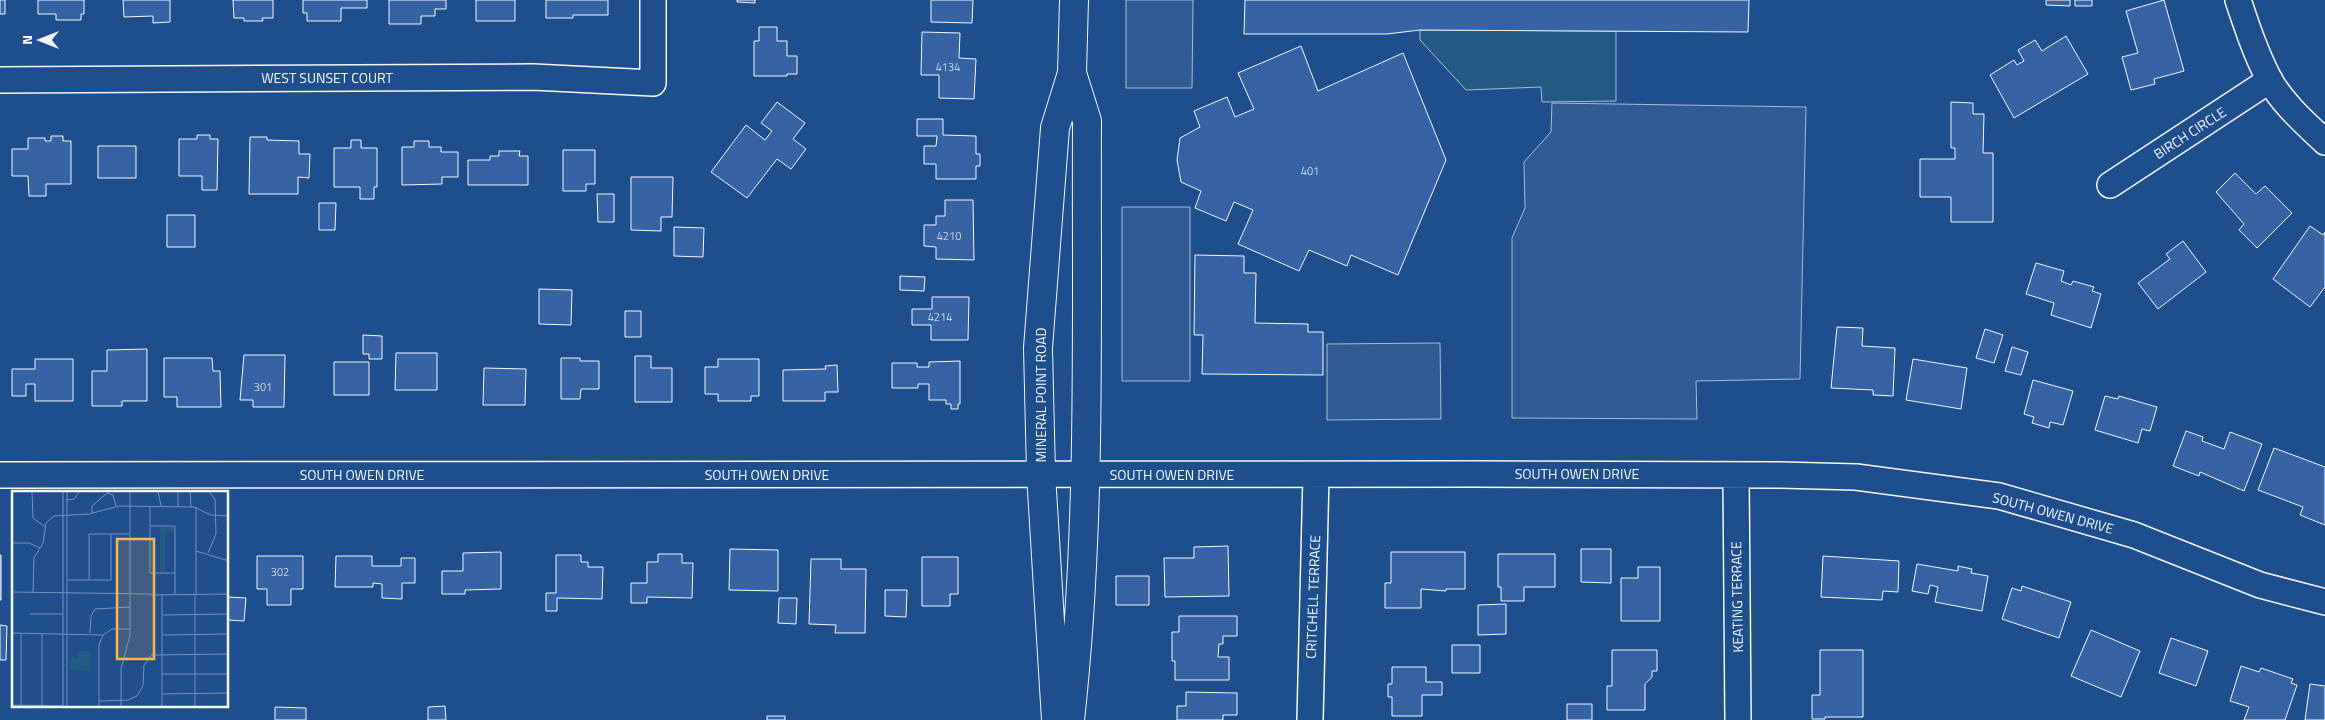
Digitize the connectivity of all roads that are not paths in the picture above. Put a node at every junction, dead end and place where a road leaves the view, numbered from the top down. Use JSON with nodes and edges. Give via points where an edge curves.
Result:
{"nodes":[{"id":1,"x":653,"y":0,"type":"edge"},
{"id":2,"x":1074,"y":0,"type":"edge"},
{"id":3,"x":2238,"y":0,"type":"edge"},
{"id":4,"x":1072,"y":73,"type":"junction"},
{"id":5,"x":0,"y":80,"type":"edge"},
{"id":6,"x":2270,"y":80,"type":"junction"},
{"id":7,"x":2325,"y":142,"type":"edge"},
{"id":8,"x":2110,"y":186,"type":"dead end"},
{"id":9,"x":1041,"y":474,"type":"junction"},
{"id":10,"x":1085,"y":474,"type":"junction"},
{"id":11,"x":0,"y":475,"type":"edge"},
{"id":12,"x":1316,"y":475,"type":"junction"},
{"id":13,"x":1736,"y":475,"type":"junction"},
{"id":14,"x":2325,"y":602,"type":"edge"},
{"id":15,"x":1056,"y":720,"type":"edge"},
{"id":16,"x":1070,"y":720,"type":"edge"},
{"id":17,"x":1310,"y":720,"type":"edge"},
{"id":18,"x":1738,"y":720,"type":"edge"}],
"edges":[{"from":1,"to":5,"type":"street","name":"WEST SUNSET COURT","via":[[653,83],[533,77]]},
{"from":2,"to":4,"type":"main road","name":"MINERAL POINT ROAD"},
{"from":3,"to":6,"type":"street","via":[[2252,42]]},
{"from":4,"to":9,"type":"main road","name":"MINERAL POINT ROAD","via":[[1055,128],[1038,348]]},
{"from":4,"to":10,"type":"main road","name":"MINERAL POINT ROAD","via":[[1087,121]]},
{"from":6,"to":7,"type":"street","via":[[2295,112]]},
{"from":6,"to":8,"type":"street","name":"BIRCH CIRCLE"},
{"from":9,"to":10,"type":"street","name":"SOUTH OWEN DRIVE"},
{"from":9,"to":11,"type":"street","name":"SOUTH OWEN DRIVE"},
{"from":9,"to":15,"type":"main road","name":"MINERAL POINT ROAD"},
{"from":10,"to":12,"type":"street","name":"SOUTH OWEN DRIVE"},
{"from":10,"to":16,"type":"main road","name":"MINERAL POINT ROAD","via":[[1078,646]]},
{"from":12,"to":13,"type":"street","name":"SOUTH OWEN DRIVE"},
{"from":12,"to":17,"type":"street","name":"CRITCHELL TERRACE"},
{"from":13,"to":14,"type":"street","name":"SOUTH OWEN DRIVE","via":[[1856,477],[1999,496],[2134,535],[2260,585]]},
{"from":13,"to":18,"type":"street","name":"KEATING TERRACE"}]}
